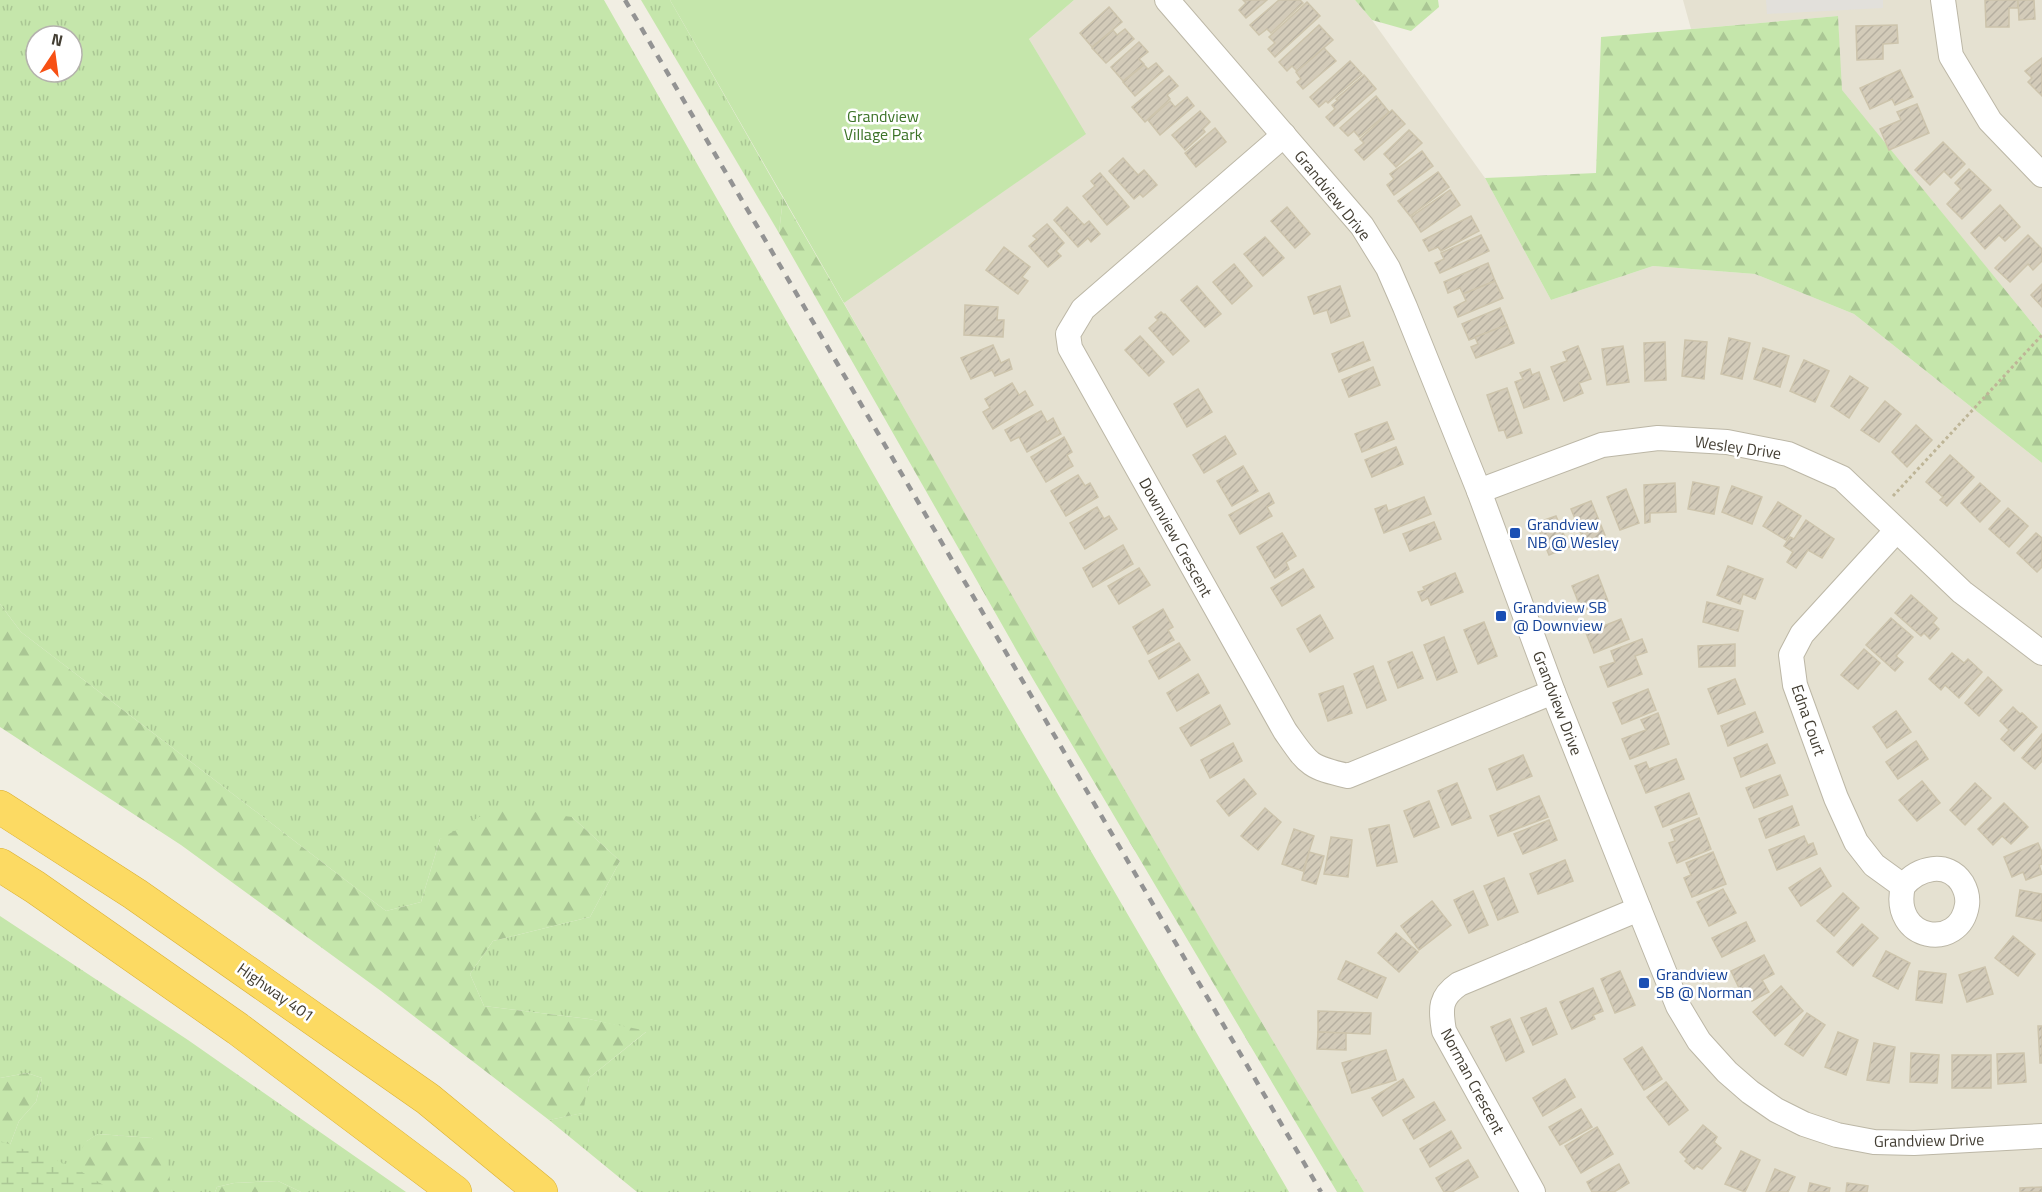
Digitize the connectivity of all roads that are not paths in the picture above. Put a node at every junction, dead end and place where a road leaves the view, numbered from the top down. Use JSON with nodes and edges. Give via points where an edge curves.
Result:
{"nodes":[{"id":1,"x":1167,"y":0,"type":"edge"},
{"id":2,"x":1943,"y":0,"type":"edge"},
{"id":3,"x":1284,"y":135,"type":"junction"},
{"id":4,"x":2042,"y":175,"type":"edge"},
{"id":5,"x":1479,"y":491,"type":"junction"},
{"id":6,"x":1896,"y":531,"type":"junction"},
{"id":7,"x":2042,"y":653,"type":"edge"},
{"id":8,"x":1553,"y":692,"type":"junction"},
{"id":9,"x":0,"y":807,"type":"edge"},
{"id":10,"x":0,"y":865,"type":"edge"},
{"id":11,"x":1903,"y":886,"type":"dead end"},
{"id":12,"x":1639,"y":909,"type":"junction"},
{"id":13,"x":2042,"y":1136,"type":"edge"},
{"id":14,"x":455,"y":1192,"type":"edge"},
{"id":15,"x":542,"y":1192,"type":"edge"},
{"id":16,"x":1533,"y":1192,"type":"edge"}],
"edges":[{"from":1,"to":3,"type":"street","name":"Grandview Drive"},
{"from":2,"to":4,"type":"street","via":[[1951,56],[1990,121]]},
{"from":3,"to":5,"type":"street","name":"Grandview Drive","via":[[1362,226],[1388,268]]},
{"from":3,"to":8,"type":"street","name":"Downview Crescent","via":[[1083,309],[1068,334],[1070,348],[1285,731],[1305,760],[1320,770],[1348,776]]},
{"from":5,"to":6,"type":"street","name":"Wesley Drive","via":[[1602,445],[1658,438],[1727,442],[1788,454],[1842,478]]},
{"from":5,"to":8,"type":"street","name":"Grandview Drive"},
{"from":6,"to":7,"type":"street","name":"Wesley Drive","via":[[1962,592]]},
{"from":6,"to":11,"type":"street","name":"Edna Court","via":[[1802,634],[1791,655],[1795,685],[1856,842],[1874,865]]},
{"from":8,"to":12,"type":"street","name":"Grandview Drive"},
{"from":9,"to":15,"type":"highway","name":"Highway 401","via":[[135,894],[428,1098]]},
{"from":10,"to":14,"type":"highway","via":[[238,1029]]},
{"from":12,"to":13,"type":"street","name":"Grandview Drive","via":[[1678,1006],[1699,1041],[1727,1072],[1776,1110],[1837,1135],[1874,1142]]},
{"from":12,"to":16,"type":"street","name":"Norman Crescent","via":[[1447,992],[1444,1031]]}]}
